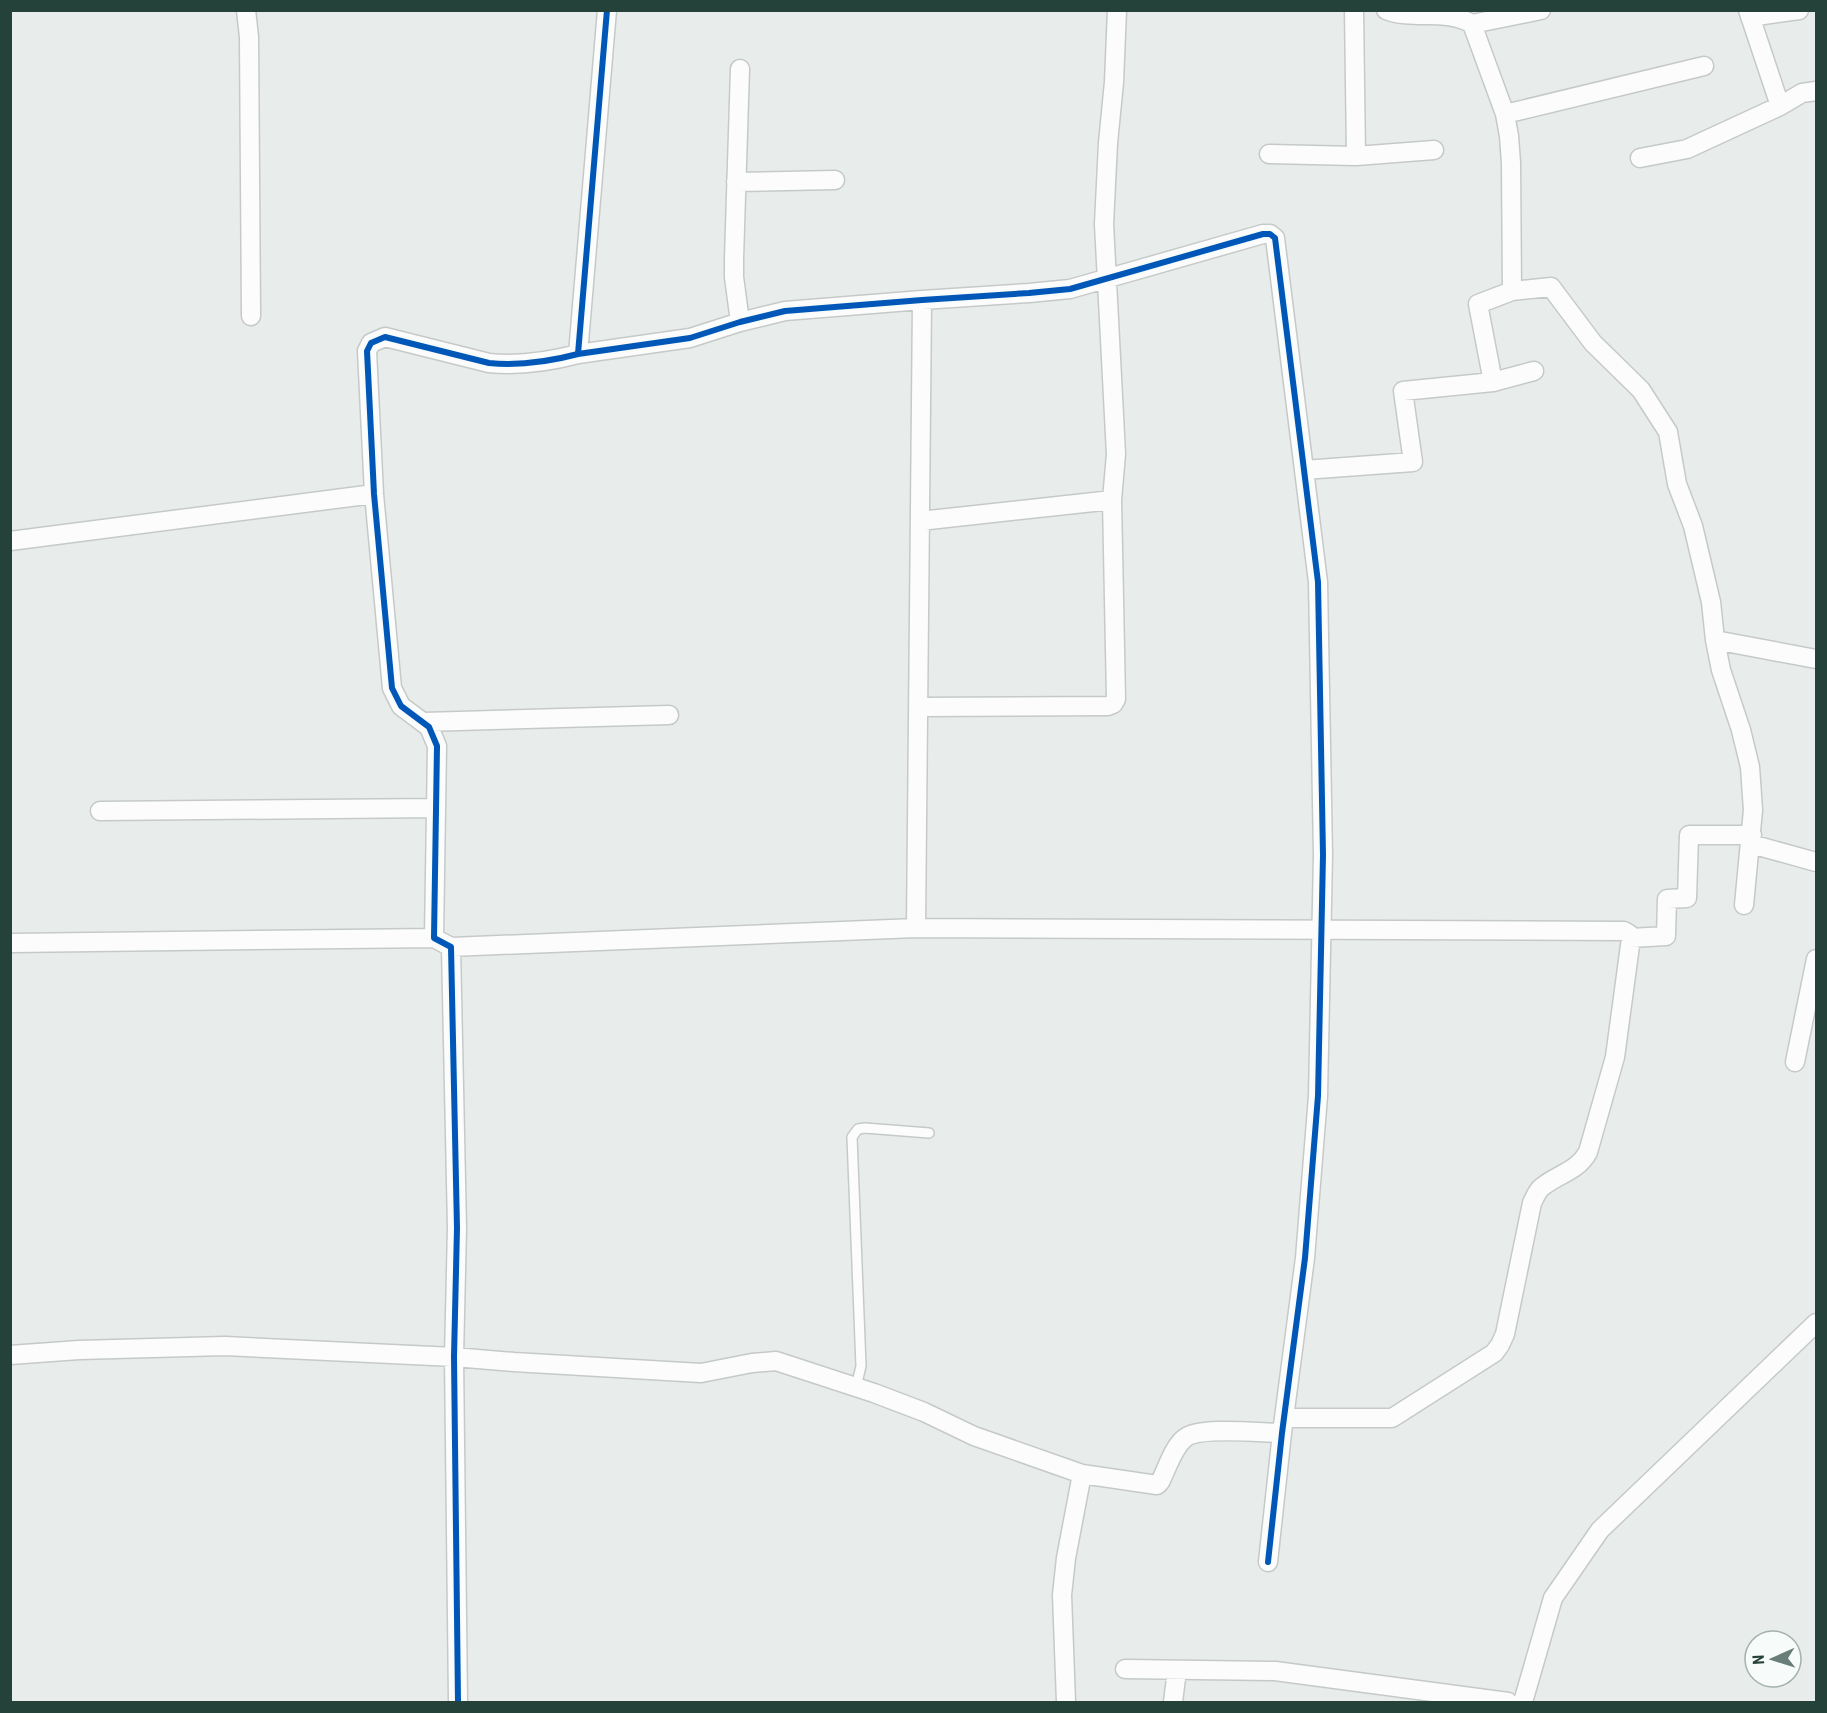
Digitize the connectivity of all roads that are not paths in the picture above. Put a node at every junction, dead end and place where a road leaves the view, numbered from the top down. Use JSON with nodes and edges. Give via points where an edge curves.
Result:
{"nodes":[{"id":1,"x":246,"y":10,"type":"edge"},
{"id":2,"x":607,"y":10,"type":"edge"},
{"id":3,"x":1117,"y":10,"type":"edge"},
{"id":4,"x":1354,"y":10,"type":"edge"},
{"id":5,"x":1386,"y":10,"type":"edge"},
{"id":6,"x":1541,"y":10,"type":"edge"},
{"id":7,"x":1799,"y":10,"type":"edge"},
{"id":8,"x":1749,"y":14,"type":"edge"},
{"id":9,"x":1472,"y":24,"type":"junction"},
{"id":10,"x":1704,"y":66,"type":"dead end"},
{"id":11,"x":740,"y":69,"type":"dead end"},
{"id":12,"x":1816,"y":91,"type":"edge"},
{"id":13,"x":1780,"y":106,"type":"junction"},
{"id":14,"x":1505,"y":114,"type":"junction"},
{"id":15,"x":1434,"y":150,"type":"dead end"},
{"id":16,"x":1269,"y":154,"type":"dead end"},
{"id":17,"x":1356,"y":156,"type":"junction"},
{"id":18,"x":1640,"y":158,"type":"dead end"},
{"id":19,"x":835,"y":180,"type":"dead end"},
{"id":20,"x":736,"y":182,"type":"junction"},
{"id":21,"x":1108,"y":277,"type":"junction"},
{"id":22,"x":1512,"y":291,"type":"junction"},
{"id":23,"x":922,"y":300,"type":"junction"},
{"id":24,"x":251,"y":316,"type":"dead end"},
{"id":25,"x":740,"y":322,"type":"junction"},
{"id":26,"x":578,"y":354,"type":"junction"},
{"id":27,"x":1534,"y":371,"type":"dead end"},
{"id":28,"x":1492,"y":382,"type":"junction"},
{"id":29,"x":1304,"y":470,"type":"junction"},
{"id":30,"x":374,"y":494,"type":"junction"},
{"id":31,"x":1112,"y":500,"type":"junction"},
{"id":32,"x":920,"y":520,"type":"junction"},
{"id":33,"x":10,"y":541,"type":"edge"},
{"id":34,"x":1715,"y":640,"type":"junction"},
{"id":35,"x":1816,"y":659,"type":"edge"},
{"id":36,"x":918,"y":707,"type":"junction"},
{"id":37,"x":669,"y":715,"type":"dead end"},
{"id":38,"x":424,"y":722,"type":"junction"},
{"id":39,"x":436,"y":808,"type":"junction"},
{"id":40,"x":100,"y":811,"type":"dead end"},
{"id":41,"x":1751,"y":839,"type":"junction"},
{"id":42,"x":1816,"y":862,"type":"edge"},
{"id":43,"x":1744,"y":905,"type":"dead end"},
{"id":44,"x":916,"y":928,"type":"junction"},
{"id":45,"x":1321,"y":930,"type":"junction"},
{"id":46,"x":434,"y":938,"type":"junction"},
{"id":47,"x":1631,"y":938,"type":"junction"},
{"id":48,"x":10,"y":943,"type":"edge"},
{"id":49,"x":451,"y":947,"type":"junction"},
{"id":50,"x":1816,"y":959,"type":"edge"},
{"id":51,"x":1795,"y":1062,"type":"dead end"},
{"id":52,"x":929,"y":1133,"type":"dead end"},
{"id":53,"x":1813,"y":1331,"type":"edge"},
{"id":54,"x":10,"y":1355,"type":"edge"},
{"id":55,"x":454,"y":1357,"type":"junction"},
{"id":56,"x":856,"y":1387,"type":"junction"},
{"id":57,"x":1283,"y":1426,"type":"junction"},
{"id":58,"x":1082,"y":1474,"type":"junction"},
{"id":59,"x":1268,"y":1562,"type":"dead end"},
{"id":60,"x":1125,"y":1669,"type":"dead end"},
{"id":61,"x":1177,"y":1670,"type":"junction"},
{"id":62,"x":458,"y":1702,"type":"edge"},
{"id":63,"x":1066,"y":1702,"type":"edge"},
{"id":64,"x":1173,"y":1702,"type":"edge"},
{"id":65,"x":1508,"y":1702,"type":"edge"},
{"id":66,"x":1523,"y":1702,"type":"edge"}],
"edges":[{"from":1,"to":24,"type":"street"},
{"from":2,"to":26,"type":"street"},
{"from":3,"to":21,"type":"street","via":[[1104,224]]},
{"from":4,"to":17,"type":"street"},
{"from":5,"to":9,"type":"street","via":[[1455,16]]},
{"from":6,"to":9,"type":"street"},
{"from":7,"to":8,"type":"street"},
{"from":8,"to":13,"type":"street"},
{"from":9,"to":14,"type":"street"},
{"from":10,"to":14,"type":"street"},
{"from":11,"to":20,"type":"street"},
{"from":12,"to":13,"type":"street","via":[[1802,93]]},
{"from":13,"to":18,"type":"street","via":[[1687,149]]},
{"from":14,"to":22,"type":"street","via":[[1511,163]]},
{"from":15,"to":17,"type":"street"},
{"from":16,"to":17,"type":"street"},
{"from":19,"to":20,"type":"street"},
{"from":20,"to":25,"type":"street","via":[[734,277]]},
{"from":21,"to":23,"type":"street","via":[[1070,289]]},
{"from":21,"to":29,"type":"street","via":[[1263,234],[1275,238]]},
{"from":21,"to":31,"type":"street","via":[[1116,454]]},
{"from":22,"to":28,"type":"street","via":[[1478,304]]},
{"from":22,"to":34,"type":"street","via":[[1551,287],[1593,343],[1641,390],[1668,432],[1677,484],[1693,526],[1711,602]]},
{"from":23,"to":25,"type":"street","via":[[785,311]]},
{"from":23,"to":32,"type":"street"},
{"from":25,"to":26,"type":"street","via":[[690,338]]},
{"from":26,"to":30,"type":"street","via":[[546,362],[504,365],[394,338],[371,343],[367,351]]},
{"from":27,"to":28,"type":"street"},
{"from":28,"to":29,"type":"street","via":[[1403,391],[1413,462]]},
{"from":29,"to":45,"type":"street","via":[[1318,582]]},
{"from":30,"to":33,"type":"street"},
{"from":30,"to":38,"type":"street","via":[[392,688],[401,706]]},
{"from":31,"to":32,"type":"street"},
{"from":31,"to":36,"type":"street","via":[[1116,699],[1113,704]]},
{"from":32,"to":36,"type":"street"},
{"from":34,"to":35,"type":"street"},
{"from":34,"to":41,"type":"street","via":[[1750,767]]},
{"from":36,"to":44,"type":"street"},
{"from":37,"to":38,"type":"street"},
{"from":38,"to":39,"type":"street","via":[[437,746]]},
{"from":39,"to":40,"type":"street"},
{"from":39,"to":46,"type":"street"},
{"from":41,"to":42,"type":"street"},
{"from":41,"to":43,"type":"street"},
{"from":41,"to":47,"type":"street","via":[[1689,835],[1687,898],[1667,899],[1666,936]]},
{"from":44,"to":45,"type":"street"},
{"from":44,"to":49,"type":"street"},
{"from":45,"to":47,"type":"street","via":[[1624,931]]},
{"from":45,"to":57,"type":"street","via":[[1318,1096],[1305,1258]]},
{"from":46,"to":48,"type":"street"},
{"from":46,"to":49,"type":"street"},
{"from":47,"to":57,"type":"street","via":[[1615,1057],[1588,1152],[1577,1167],[1542,1187],[1532,1203],[1500,1345],[1494,1353],[1392,1418]]},
{"from":49,"to":55,"type":"street","via":[[457,1228]]},
{"from":50,"to":51,"type":"street"},
{"from":52,"to":56,"type":"lane","via":[[865,1128],[858,1129],[852,1137],[861,1366]]},
{"from":53,"to":66,"type":"street","via":[[1599,1530],[1552,1598]]},
{"from":54,"to":55,"type":"street","via":[[225,1346]]},
{"from":55,"to":56,"type":"street","via":[[701,1373],[776,1361]]},
{"from":55,"to":62,"type":"street"},
{"from":56,"to":58,"type":"street","via":[[974,1436]]},
{"from":57,"to":58,"type":"street","via":[[1193,1433],[1179,1443],[1157,1485]]},
{"from":57,"to":59,"type":"street"},
{"from":58,"to":63,"type":"street","via":[[1062,1595]]},
{"from":60,"to":61,"type":"street"},
{"from":61,"to":64,"type":"street"},
{"from":61,"to":65,"type":"street","via":[[1275,1671]]}]}
